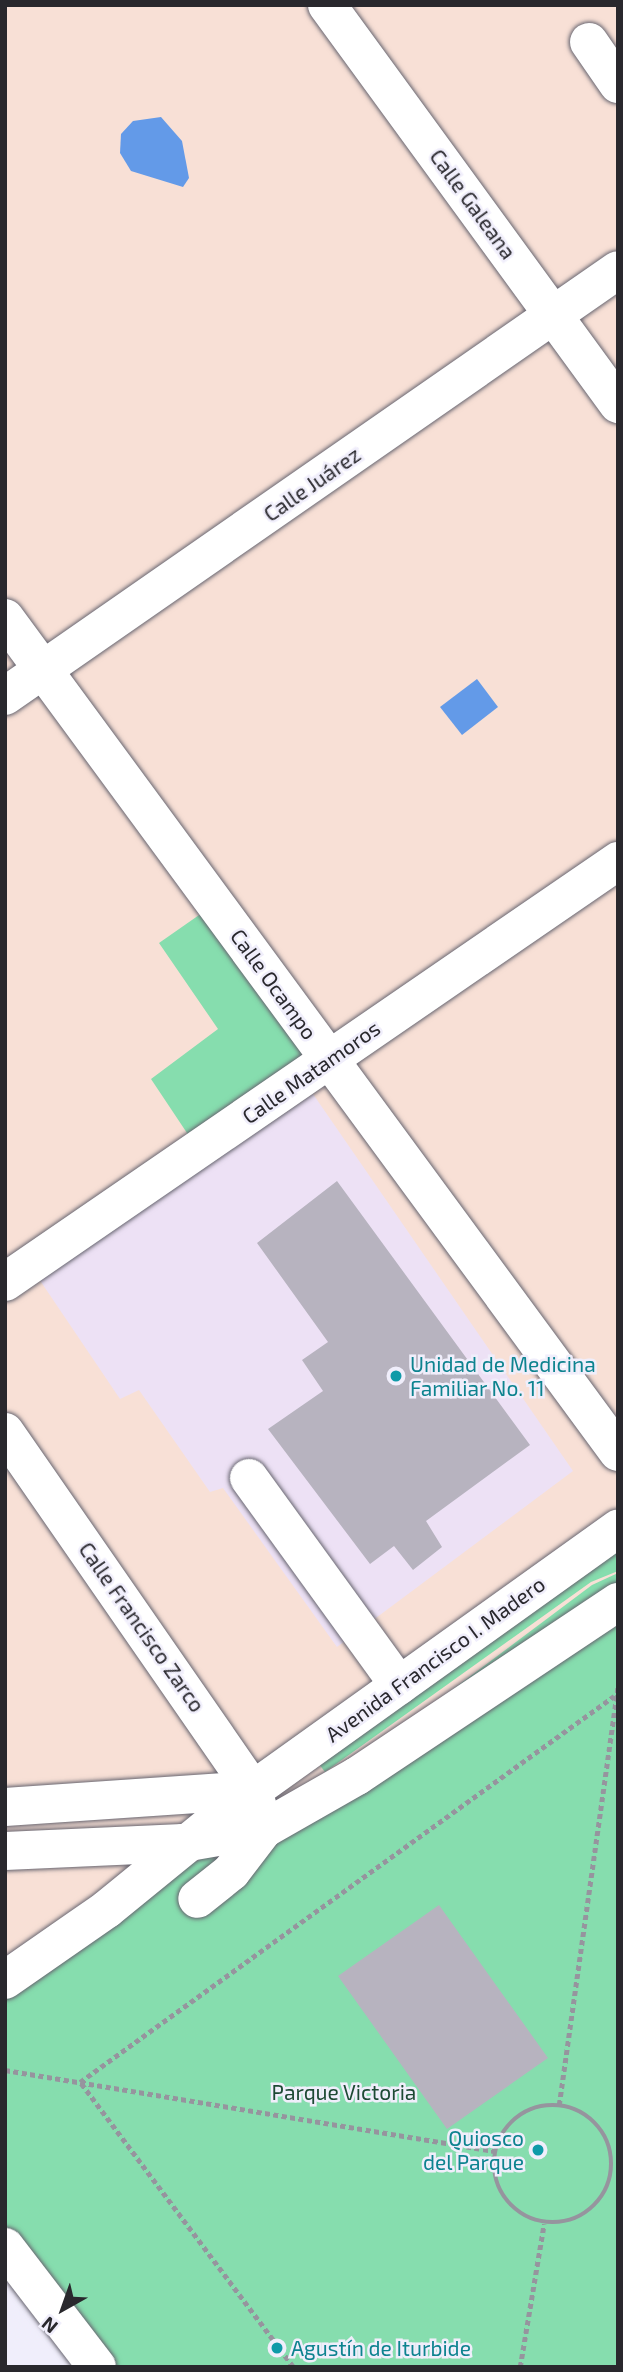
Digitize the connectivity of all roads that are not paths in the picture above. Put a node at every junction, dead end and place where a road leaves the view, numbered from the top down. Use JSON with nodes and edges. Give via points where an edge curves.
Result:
{"nodes":[{"id":1,"x":327,"y":5,"type":"edge"},
{"id":2,"x":589,"y":42,"type":"dead end"},
{"id":3,"x":618,"y":85,"type":"edge"},
{"id":4,"x":618,"y":270,"type":"edge"},
{"id":5,"x":556,"y":317,"type":"junction"},
{"id":6,"x":618,"y":404,"type":"edge"},
{"id":7,"x":5,"y":618,"type":"edge"},
{"id":8,"x":43,"y":670,"type":"junction"},
{"id":9,"x":5,"y":696,"type":"edge"},
{"id":10,"x":618,"y":861,"type":"edge"},
{"id":11,"x":329,"y":1059,"type":"junction"},
{"id":12,"x":5,"y":1282,"type":"edge"},
{"id":13,"x":5,"y":1432,"type":"edge"},
{"id":14,"x":618,"y":1452,"type":"edge"},
{"id":15,"x":249,"y":1478,"type":"dead end"},
{"id":16,"x":618,"y":1529,"type":"edge"},
{"id":17,"x":618,"y":1602,"type":"edge"},
{"id":18,"x":399,"y":1685,"type":"junction"},
{"id":19,"x":253,"y":1790,"type":"junction"},
{"id":20,"x":5,"y":1807,"type":"edge"},
{"id":21,"x":264,"y":1829,"type":"junction"},
{"id":22,"x":183,"y":1843,"type":"junction"},
{"id":23,"x":5,"y":1852,"type":"edge"},
{"id":24,"x":197,"y":1899,"type":"dead end"},
{"id":25,"x":5,"y":1980,"type":"edge"},
{"id":26,"x":5,"y":2247,"type":"edge"},
{"id":27,"x":97,"y":2367,"type":"edge"}],
"edges":[{"from":1,"to":5,"type":"street","name":"Calle Galeana"},
{"from":2,"to":3,"type":"street"},
{"from":4,"to":5,"type":"street","name":"Calle Juárez"},
{"from":5,"to":6,"type":"street","name":"Calle Galeana"},
{"from":5,"to":8,"type":"street","name":"Calle Juárez"},
{"from":7,"to":8,"type":"street","name":"Calle Ocampo"},
{"from":8,"to":9,"type":"street","name":"Calle Juárez"},
{"from":8,"to":11,"type":"street","name":"Calle Ocampo"},
{"from":10,"to":11,"type":"street","name":"Calle Matamoros"},
{"from":11,"to":12,"type":"street","name":"Calle Matamoros"},
{"from":11,"to":14,"type":"street","name":"Calle Ocampo"},
{"from":13,"to":19,"type":"street","name":"Calle Francisco Zarco"},
{"from":15,"to":18,"type":"street"},
{"from":16,"to":18,"type":"street","name":"Avenida Francisco I. Madero"},
{"from":17,"to":21,"type":"street","via":[[357,1776]]},
{"from":18,"to":19,"type":"street","name":"Avenida Francisco I. Madero"},
{"from":19,"to":20,"type":"street"},
{"from":19,"to":21,"type":"street","name":"Calle Francisco Zarco"},
{"from":19,"to":22,"type":"street","name":"Avenida Francisco I. Madero"},
{"from":21,"to":22,"type":"street"},
{"from":21,"to":24,"type":"street","via":[[231,1872]]},
{"from":22,"to":23,"type":"street"},
{"from":22,"to":25,"type":"street","name":"Avenida Francisco I. Madero","via":[[107,1909]]},
{"from":26,"to":27,"type":"street"}]}
